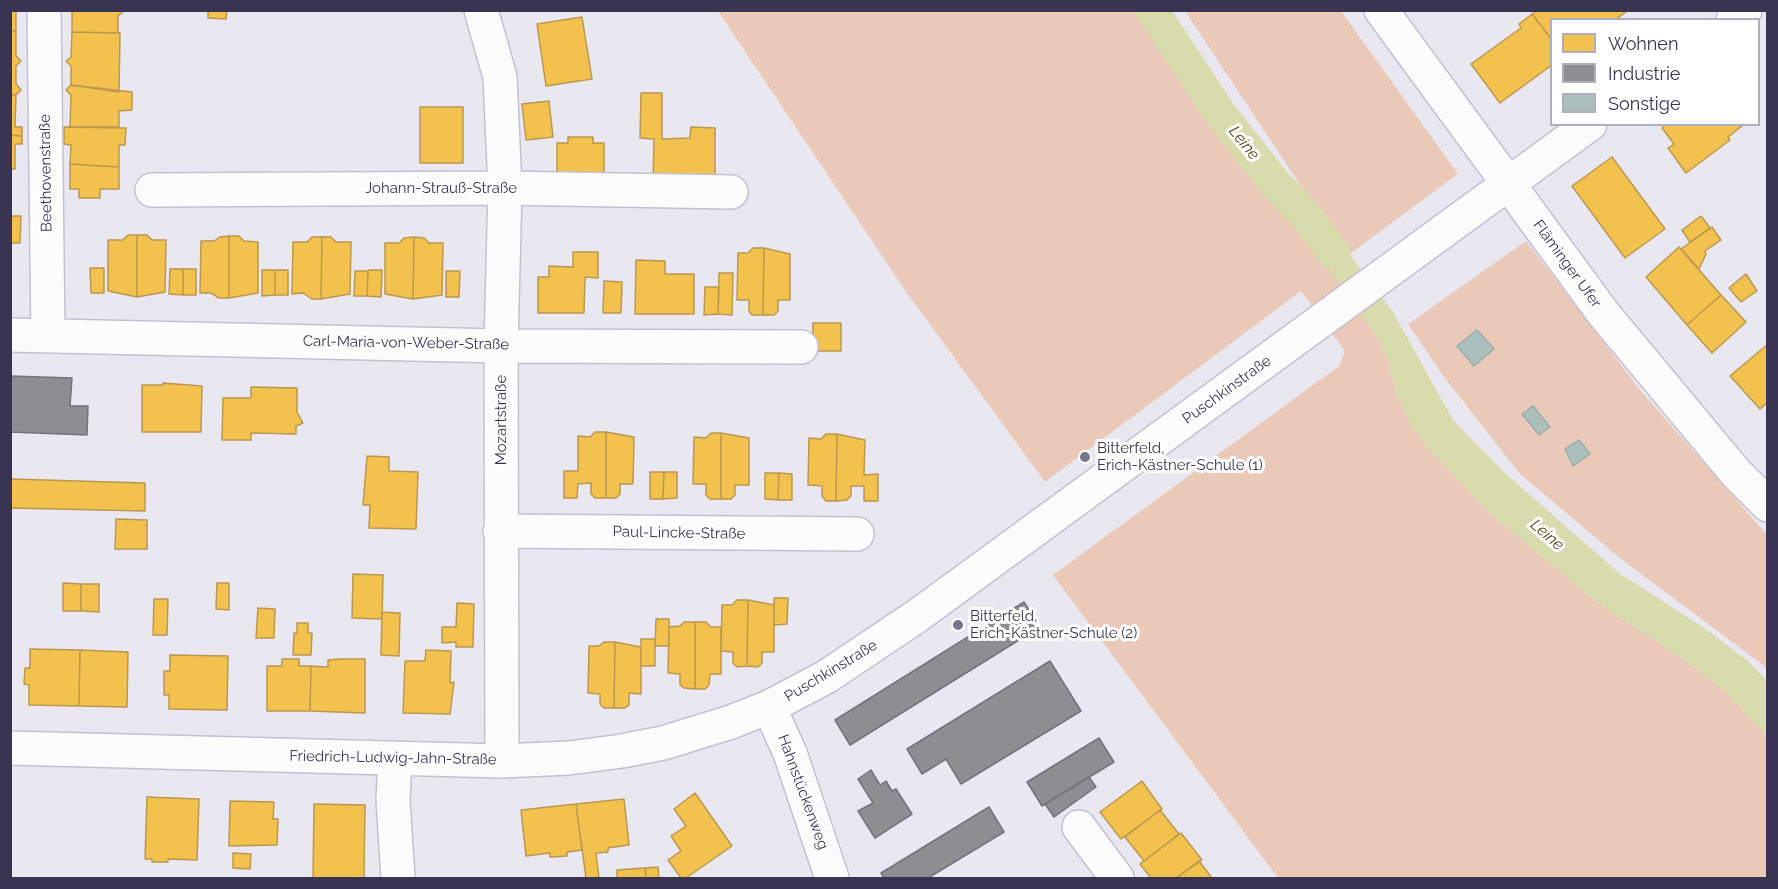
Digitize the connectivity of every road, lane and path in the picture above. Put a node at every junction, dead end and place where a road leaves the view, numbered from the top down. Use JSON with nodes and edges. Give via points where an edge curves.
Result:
{"nodes":[{"id":1,"x":44,"y":10,"type":"edge"},
{"id":2,"x":482,"y":10,"type":"edge"},
{"id":3,"x":1381,"y":10,"type":"edge"},
{"id":4,"x":1587,"y":126,"type":"edge"},
{"id":5,"x":1509,"y":184,"type":"junction"},
{"id":6,"x":505,"y":188,"type":"junction"},
{"id":7,"x":152,"y":190,"type":"dead end"},
{"id":8,"x":731,"y":192,"type":"dead end"},
{"id":9,"x":48,"y":334,"type":"junction"},
{"id":10,"x":10,"y":335,"type":"edge"},
{"id":11,"x":501,"y":346,"type":"junction"},
{"id":12,"x":801,"y":347,"type":"dead end"},
{"id":13,"x":1767,"y":506,"type":"edge"},
{"id":14,"x":500,"y":531,"type":"junction"},
{"id":15,"x":857,"y":534,"type":"dead end"},
{"id":16,"x":769,"y":707,"type":"junction"},
{"id":17,"x":10,"y":748,"type":"edge"},
{"id":18,"x":394,"y":759,"type":"junction"},
{"id":19,"x":502,"y":761,"type":"junction"},
{"id":20,"x":1079,"y":828,"type":"dead end"},
{"id":21,"x":398,"y":879,"type":"edge"},
{"id":22,"x":832,"y":879,"type":"edge"},
{"id":23,"x":1117,"y":879,"type":"edge"}],
"edges":[{"from":1,"to":9,"type":"street","name":"Beethovenstraße"},
{"from":2,"to":6,"type":"street","name":"Mozartstraße","via":[[500,78]]},
{"from":3,"to":5,"type":"street","name":"Fläminger Ufer"},
{"from":4,"to":5,"type":"street","name":"Puschkinstraße"},
{"from":5,"to":13,"type":"street","name":"Fläminger Ufer","via":[[1603,313]]},
{"from":5,"to":16,"type":"street","name":"Puschkinstraße","via":[[917,616],[836,671]]},
{"from":6,"to":7,"type":"street","name":"Johann-Strauß-Straße"},
{"from":6,"to":8,"type":"street","name":"Johann-Strauß-Straße"},
{"from":6,"to":11,"type":"street","name":"Mozartstraße"},
{"from":9,"to":10,"type":"street","name":"Carl-Maria-von-Weber-Straße"},
{"from":9,"to":11,"type":"street","name":"Carl-Maria-von-Weber-Straße"},
{"from":11,"to":12,"type":"street","name":"Carl-Maria-von-Weber-Straße"},
{"from":11,"to":14,"type":"street","name":"Mozartstraße"},
{"from":14,"to":15,"type":"street","name":"Paul-Lincke-Straße"},
{"from":14,"to":19,"type":"street","name":"Mozartstraße"},
{"from":16,"to":19,"type":"street","name":"Friedrich-Ludwig-Jahn-Straße","via":[[663,743],[569,758]]},
{"from":16,"to":22,"type":"street","name":"Hahnstückenweg","via":[[790,753]]},
{"from":17,"to":18,"type":"street","name":"Friedrich-Ludwig-Jahn-Straße"},
{"from":18,"to":19,"type":"street","name":"Friedrich-Ludwig-Jahn-Straße"},
{"from":18,"to":21,"type":"street"},
{"from":20,"to":23,"type":"street"}]}
